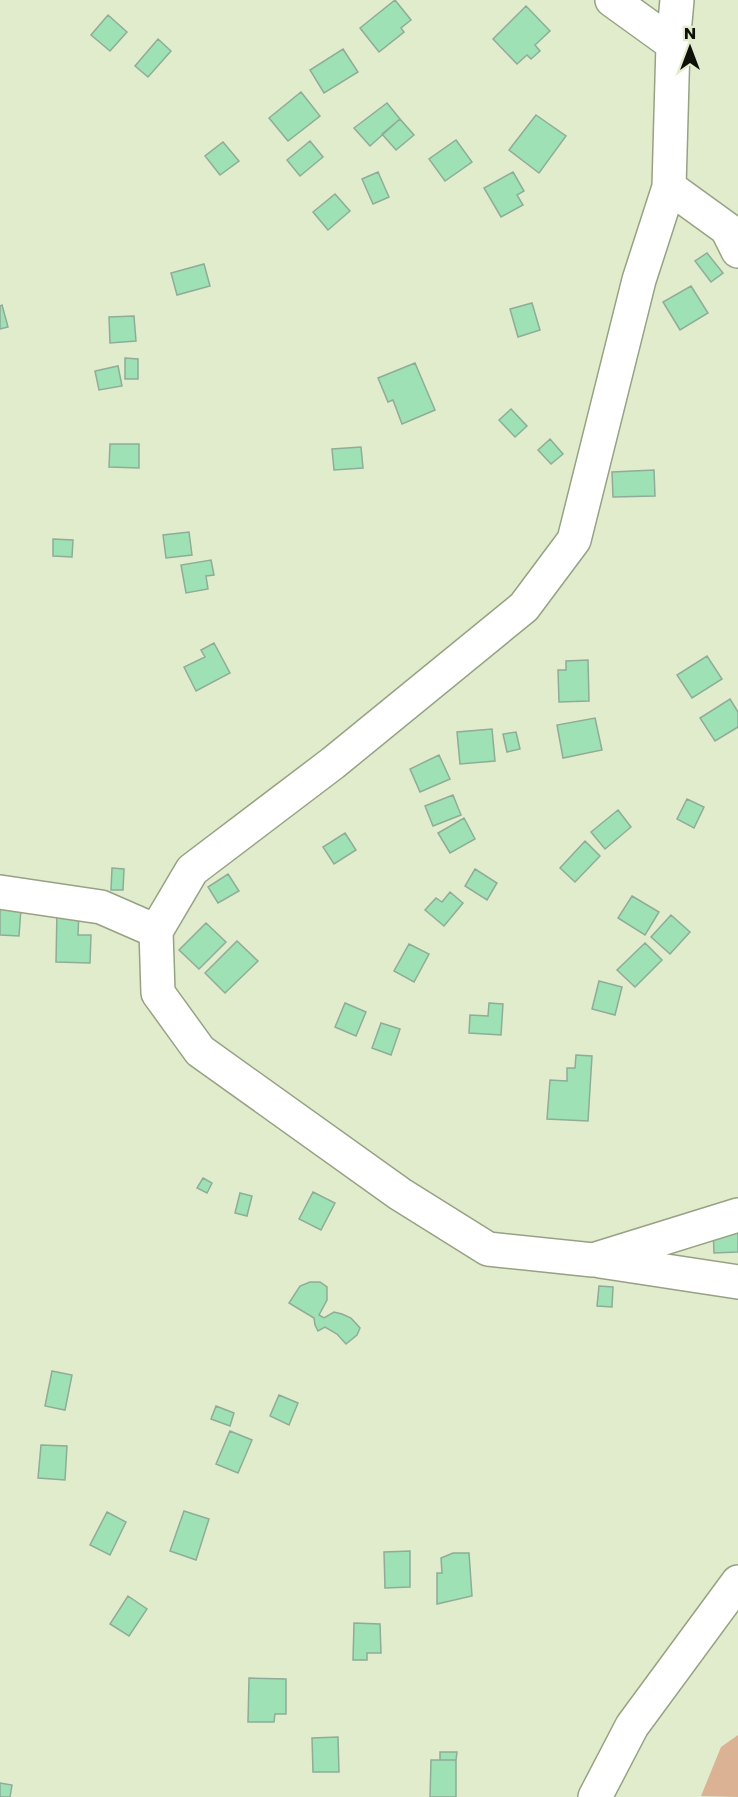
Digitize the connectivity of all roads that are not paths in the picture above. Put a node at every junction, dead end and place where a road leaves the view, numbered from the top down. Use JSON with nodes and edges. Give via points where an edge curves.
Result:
{"nodes":[{"id":1,"x":612,"y":0,"type":"edge"},
{"id":2,"x":677,"y":0,"type":"edge"},
{"id":3,"x":673,"y":44,"type":"junction"},
{"id":4,"x":669,"y":187,"type":"junction"},
{"id":5,"x":738,"y":251,"type":"edge"},
{"id":6,"x":0,"y":892,"type":"edge"},
{"id":7,"x":156,"y":931,"type":"junction"},
{"id":8,"x":738,"y":1215,"type":"edge"},
{"id":9,"x":593,"y":1260,"type":"junction"},
{"id":10,"x":738,"y":1282,"type":"edge"},
{"id":11,"x":738,"y":1582,"type":"edge"},
{"id":12,"x":595,"y":1797,"type":"edge"}],
"edges":[{"from":1,"to":3,"type":"street"},
{"from":2,"to":3,"type":"street"},
{"from":3,"to":4,"type":"street"},
{"from":4,"to":5,"type":"street","via":[[727,229]]},
{"from":4,"to":7,"type":"street","via":[[639,280],[574,540],[524,607],[333,763],[192,870]]},
{"from":6,"to":7,"type":"street","via":[[101,907]]},
{"from":7,"to":9,"type":"street","via":[[158,993],[200,1051],[400,1194],[488,1249]]},
{"from":8,"to":9,"type":"street"},
{"from":9,"to":10,"type":"street"},
{"from":11,"to":12,"type":"street","via":[[632,1726]]}]}
